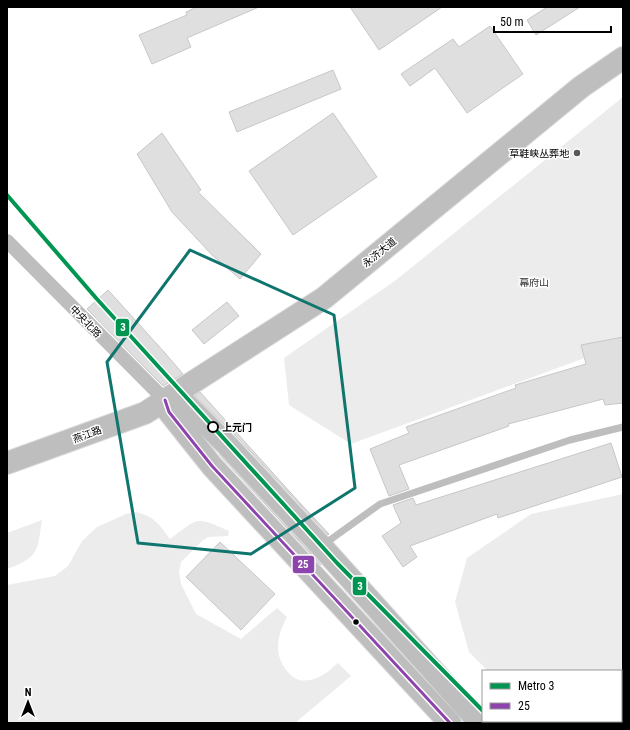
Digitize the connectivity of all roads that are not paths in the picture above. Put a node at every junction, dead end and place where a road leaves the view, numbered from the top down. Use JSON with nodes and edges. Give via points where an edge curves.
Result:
{"nodes":[{"id":1,"x":623,"y":42,"type":"edge"},
{"id":2,"x":623,"y":58,"type":"edge"},
{"id":3,"x":581,"y":87,"type":"junction"},
{"id":4,"x":7,"y":241,"type":"edge"},
{"id":5,"x":173,"y":405,"type":"junction"},
{"id":6,"x":623,"y":427,"type":"edge"},
{"id":7,"x":7,"y":463,"type":"edge"},
{"id":8,"x":7,"y":476,"type":"edge"},
{"id":9,"x":321,"y":546,"type":"junction"},
{"id":10,"x":450,"y":723,"type":"edge"},
{"id":11,"x":480,"y":723,"type":"edge"}],
"edges":[{"from":1,"to":3,"type":"main road","name":"永济大道"},
{"from":2,"to":3,"type":"main road","name":"永济大道"},
{"from":3,"to":5,"type":"main road","name":"永济大道","via":[[324,298]]},
{"from":4,"to":5,"type":"street","name":"中央北路"},
{"from":5,"to":7,"type":"main road","name":"燕江路","via":[[145,412]]},
{"from":5,"to":8,"type":"main road","via":[[132,430]]},
{"from":5,"to":9,"type":"main road","name":"中央北路","via":[[228,446]]},
{"from":5,"to":10,"type":"main road","name":"中央北路","via":[[212,466]]},
{"from":6,"to":9,"type":"lane","via":[[570,440],[380,504]]},
{"from":9,"to":11,"type":"main road","name":"中央北路"}]}
